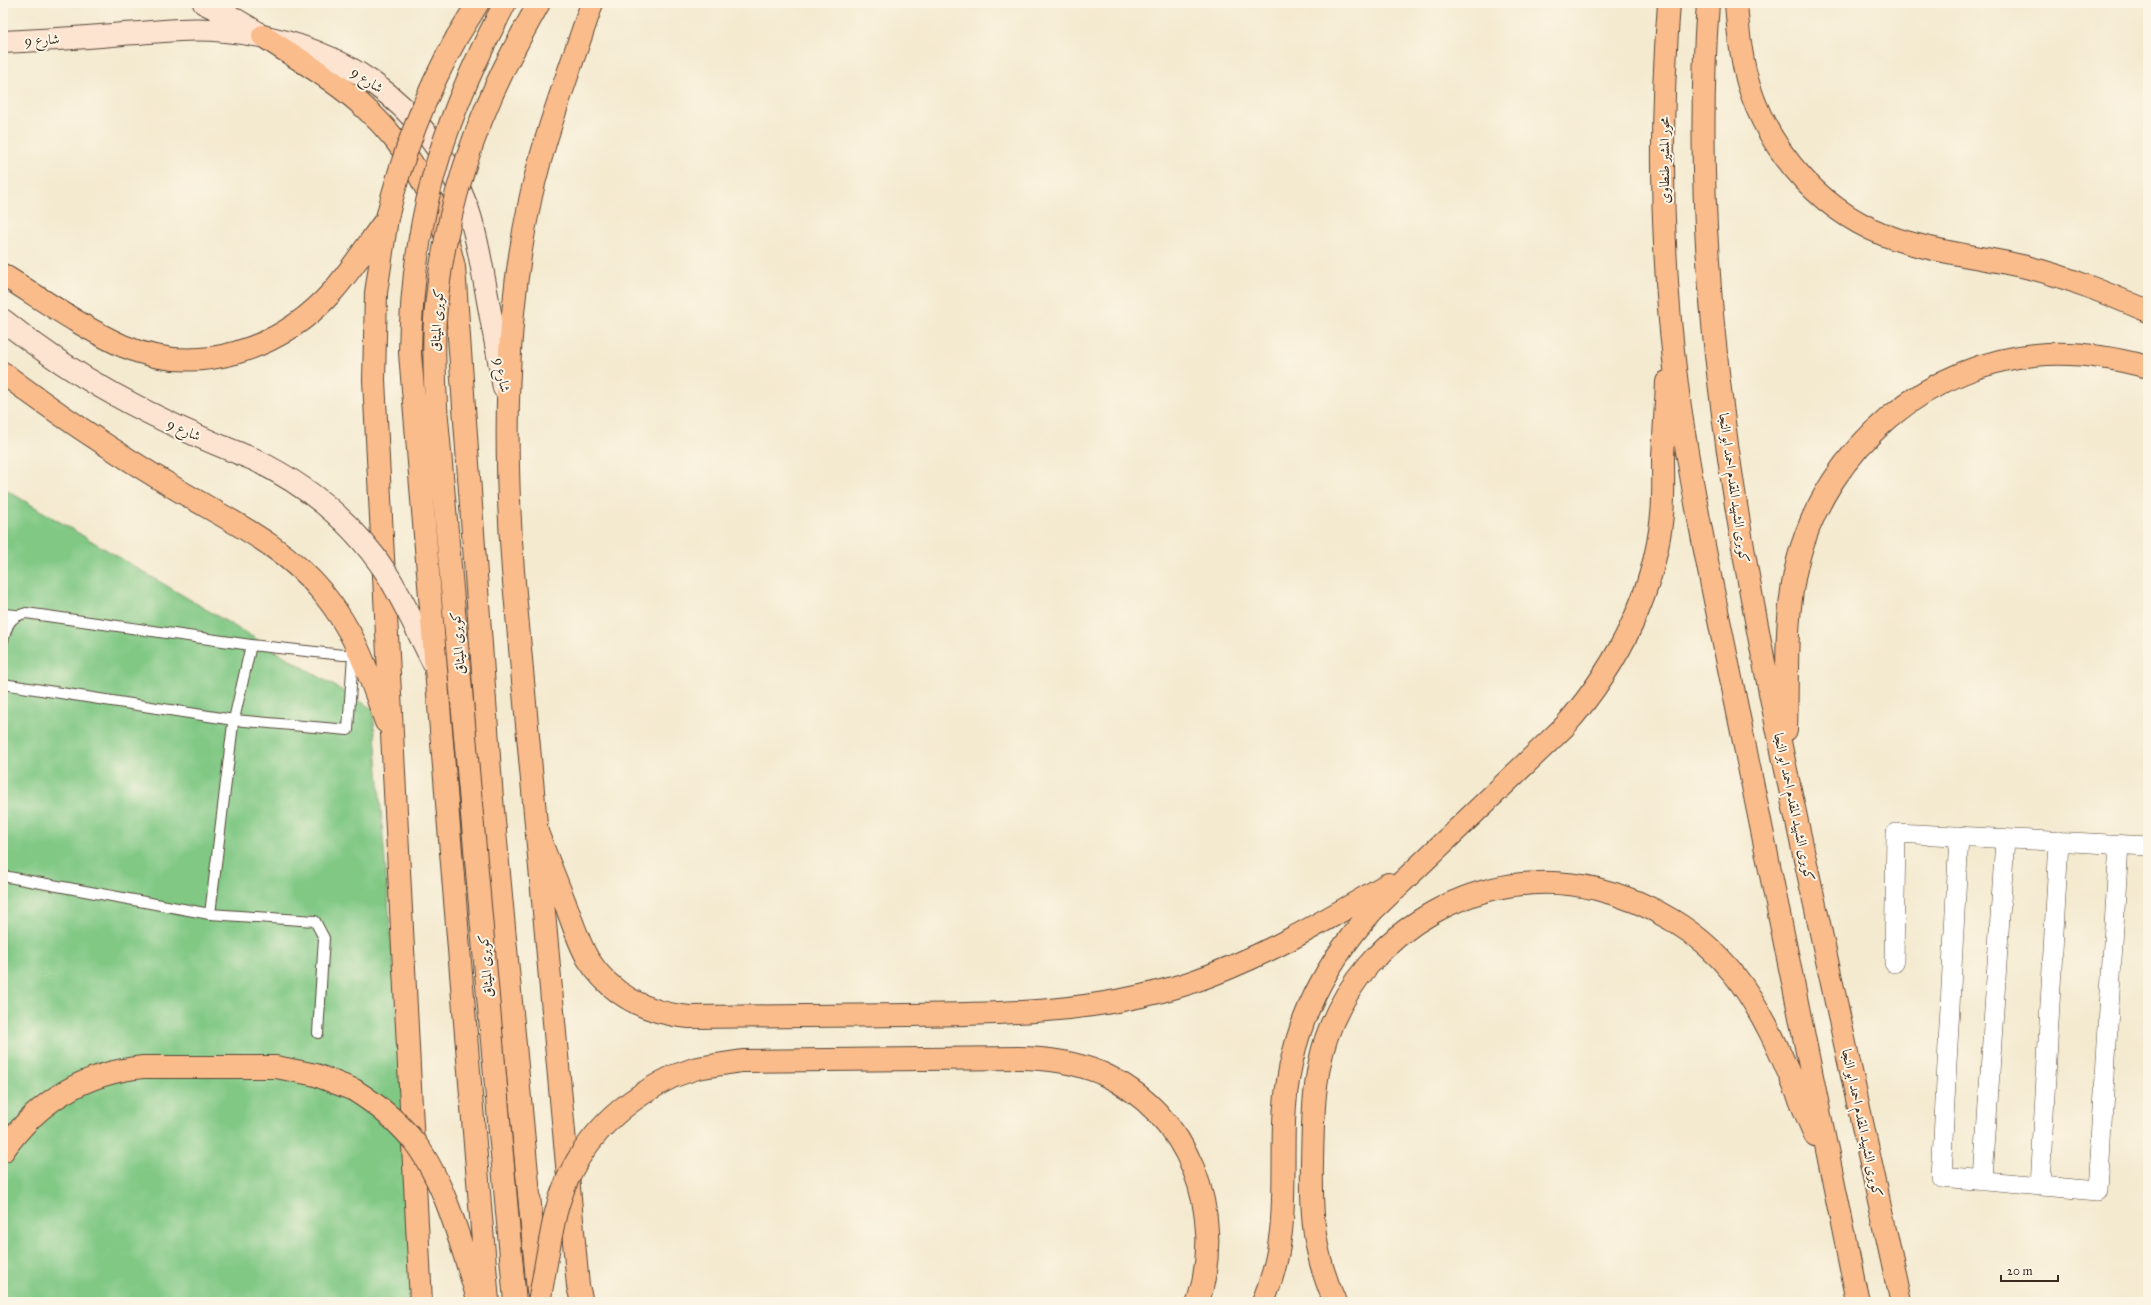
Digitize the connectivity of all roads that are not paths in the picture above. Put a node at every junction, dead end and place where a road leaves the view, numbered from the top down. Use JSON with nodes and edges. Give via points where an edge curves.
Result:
{"nodes":[{"id":1,"x":204,"y":3,"type":"edge"},
{"id":2,"x":478,"y":3,"type":"edge"},
{"id":3,"x":539,"y":3,"type":"edge"},
{"id":4,"x":592,"y":3,"type":"edge"},
{"id":5,"x":1669,"y":3,"type":"edge"},
{"id":6,"x":1708,"y":3,"type":"edge"},
{"id":7,"x":1736,"y":3,"type":"edge"},
{"id":8,"x":501,"y":11,"type":"edge"},
{"id":9,"x":263,"y":36,"type":"junction"},
{"id":10,"x":3,"y":42,"type":"edge"},
{"id":11,"x":387,"y":218,"type":"junction"},
{"id":12,"x":3,"y":275,"type":"edge"},
{"id":13,"x":2148,"y":311,"type":"edge"},
{"id":14,"x":1670,"y":317,"type":"junction"},
{"id":15,"x":3,"y":320,"type":"edge"},
{"id":16,"x":2148,"y":367,"type":"edge"},
{"id":17,"x":3,"y":373,"type":"edge"},
{"id":18,"x":509,"y":413,"type":"junction"},
{"id":19,"x":3,"y":614,"type":"edge"},
{"id":20,"x":16,"y":615,"type":"junction"},
{"id":21,"x":3,"y":641,"type":"edge"},
{"id":22,"x":251,"y":645,"type":"junction"},
{"id":23,"x":357,"y":654,"type":"junction"},
{"id":24,"x":435,"y":666,"type":"junction"},
{"id":25,"x":3,"y":684,"type":"edge"},
{"id":26,"x":234,"y":720,"type":"junction"},
{"id":27,"x":394,"y":744,"type":"junction"},
{"id":28,"x":1785,"y":768,"type":"junction"},
{"id":29,"x":537,"y":832,"type":"junction"},
{"id":30,"x":1959,"y":836,"type":"junction"},
{"id":31,"x":2005,"y":839,"type":"junction"},
{"id":32,"x":2059,"y":841,"type":"junction"},
{"id":33,"x":2118,"y":844,"type":"junction"},
{"id":34,"x":2148,"y":846,"type":"edge"},
{"id":35,"x":1418,"y":867,"type":"junction"},
{"id":36,"x":3,"y":876,"type":"edge"},
{"id":37,"x":210,"y":914,"type":"junction"},
{"id":38,"x":1894,"y":963,"type":"dead end"},
{"id":39,"x":318,"y":1033,"type":"dead end"},
{"id":40,"x":3,"y":1151,"type":"edge"},
{"id":41,"x":1832,"y":1175,"type":"junction"},
{"id":42,"x":1983,"y":1181,"type":"junction"},
{"id":43,"x":2040,"y":1186,"type":"junction"},
{"id":44,"x":421,"y":1302,"type":"edge"},
{"id":45,"x":480,"y":1302,"type":"edge"},
{"id":46,"x":488,"y":1302,"type":"edge"},
{"id":47,"x":515,"y":1302,"type":"edge"},
{"id":48,"x":539,"y":1302,"type":"edge"},
{"id":49,"x":582,"y":1302,"type":"edge"},
{"id":50,"x":1198,"y":1302,"type":"edge"},
{"id":51,"x":1263,"y":1302,"type":"edge"},
{"id":52,"x":1335,"y":1302,"type":"edge"},
{"id":53,"x":1858,"y":1302,"type":"edge"},
{"id":54,"x":1901,"y":1302,"type":"edge"}],
"edges":[{"from":1,"to":9,"type":"main road"},
{"from":2,"to":11,"type":"main road","bridge":true,"via":[[427,95],[404,155]]},
{"from":3,"to":47,"type":"main road","name":"كوبرى الميثاق","bridge":true,"via":[[484,110],[456,192],[439,277],[435,320],[436,406]]},
{"from":4,"to":18,"type":"main road","via":[[555,110],[531,195],[516,282],[511,333]]},
{"from":5,"to":14,"type":"main road","name":"محور المشير طنطاوى","via":[[1663,170]]},
{"from":6,"to":28,"type":"main road","name":"كوبرى الشهيد المقدم احمد ابو النجا","via":[[1703,157],[1711,307],[1735,506]]},
{"from":7,"to":13,"type":"main road","via":[[1747,78],[1767,129],[1780,150],[1810,186],[1849,217],[1895,239],[2027,268],[2076,282]]},
{"from":8,"to":24,"type":"main road","name":"كوبرى الميثاق","bridge":true,"via":[[462,88],[436,162],[423,214],[414,276],[410,322],[412,392]]},
{"from":9,"to":10,"type":"main road","name":"شارع 9","via":[[198,29]]},
{"from":9,"to":18,"type":"main road","name":"شارع 9","via":[[304,48],[353,70],[397,100],[431,139],[457,184],[474,232]]},
{"from":9,"to":48,"type":"main road","via":[[348,93],[395,139],[421,176],[432,198],[445,232],[454,267],[492,799]]},
{"from":11,"to":12,"type":"main road","via":[[332,292],[300,322],[265,343],[225,356],[184,360],[142,353],[104,336]]},
{"from":11,"to":27,"type":"main road","via":[[376,293],[374,380]]},
{"from":14,"to":35,"type":"main road","via":[[1662,516],[1651,574],[1631,629],[1602,680],[1565,726]]},
{"from":14,"to":41,"type":"main road","via":[[1689,463]]},
{"from":15,"to":24,"type":"main road","name":"شارع 9","bridge":true,"via":[[48,354],[118,398],[192,434],[252,459],[298,483],[319,498],[356,534],[387,575]]},
{"from":16,"to":28,"type":"main road","via":[[2105,357],[2072,354],[2039,355],[1994,363],[1944,381],[1921,394],[1879,425],[1860,444],[1843,465],[1819,504],[1798,560],[1790,612]]},
{"from":17,"to":23,"type":"main road","via":[[124,458],[248,529],[283,554],[322,592],[350,632]]},
{"from":18,"to":29,"type":"main road","via":[[510,532]]},
{"from":19,"to":20,"type":"lane"},
{"from":20,"to":21,"type":"lane","via":[[6,629]]},
{"from":20,"to":22,"type":"lane","via":[[34,614]]},
{"from":22,"to":23,"type":"lane","via":[[343,655]]},
{"from":22,"to":26,"type":"lane"},
{"from":23,"to":26,"type":"lane","via":[[348,730]]},
{"from":23,"to":27,"type":"main road"},
{"from":24,"to":46,"type":"main road","name":"كوبرى الميثاق","bridge":true},
{"from":25,"to":26,"type":"lane"},
{"from":26,"to":37,"type":"lane"},
{"from":27,"to":44,"type":"main road"},
{"from":28,"to":54,"type":"main road","name":"كوبرى الشهيد المقدم احمد ابو النجا"},
{"from":29,"to":35,"type":"main road","via":[[581,944],[597,970],[618,992],[644,1007],[689,1017],[1004,1014],[1079,1008],[1116,1002],[1188,983],[1258,956],[1292,940]]},
{"from":29,"to":49,"type":"main road","via":[[578,1286]]},
{"from":30,"to":31,"type":"street"},
{"from":30,"to":38,"type":"street","via":[[1896,833]]},
{"from":30,"to":42,"type":"street","via":[[1942,1177]]},
{"from":31,"to":32,"type":"street"},
{"from":31,"to":42,"type":"street"},
{"from":32,"to":33,"type":"street"},
{"from":32,"to":43,"type":"street"},
{"from":33,"to":34,"type":"street"},
{"from":33,"to":43,"type":"street","via":[[2098,1191]]},
{"from":35,"to":51,"type":"main road","via":[[1374,909],[1340,949],[1326,972],[1304,1020],[1289,1070],[1286,1097],[1284,1216],[1281,1241]]},
{"from":36,"to":37,"type":"lane"},
{"from":37,"to":39,"type":"lane","via":[[314,921],[324,938]]},
{"from":40,"to":45,"type":"main road","bridge":true,"via":[[26,1122],[57,1096],[94,1078],[126,1069],[276,1067],[316,1074],[354,1090],[388,1114],[416,1145],[428,1162],[445,1200]]},
{"from":41,"to":52,"type":"main road","via":[[1760,1013],[1733,973],[1698,938],[1652,909],[1612,893],[1588,887],[1540,882],[1490,889],[1442,907],[1394,939],[1364,971],[1349,992],[1327,1038],[1315,1087],[1312,1211],[1319,1257]]},
{"from":41,"to":53,"type":"main road"},
{"from":42,"to":43,"type":"street"},
{"from":48,"to":50,"type":"main road","bridge":true,"via":[[556,1212],[563,1189],[581,1155],[599,1129],[616,1113],[634,1098],[674,1076],[696,1068],[742,1061],[1018,1058],[1060,1061],[1101,1074],[1132,1092],[1154,1110],[1180,1142],[1191,1161],[1204,1201],[1208,1230],[1207,1265]]}]}
